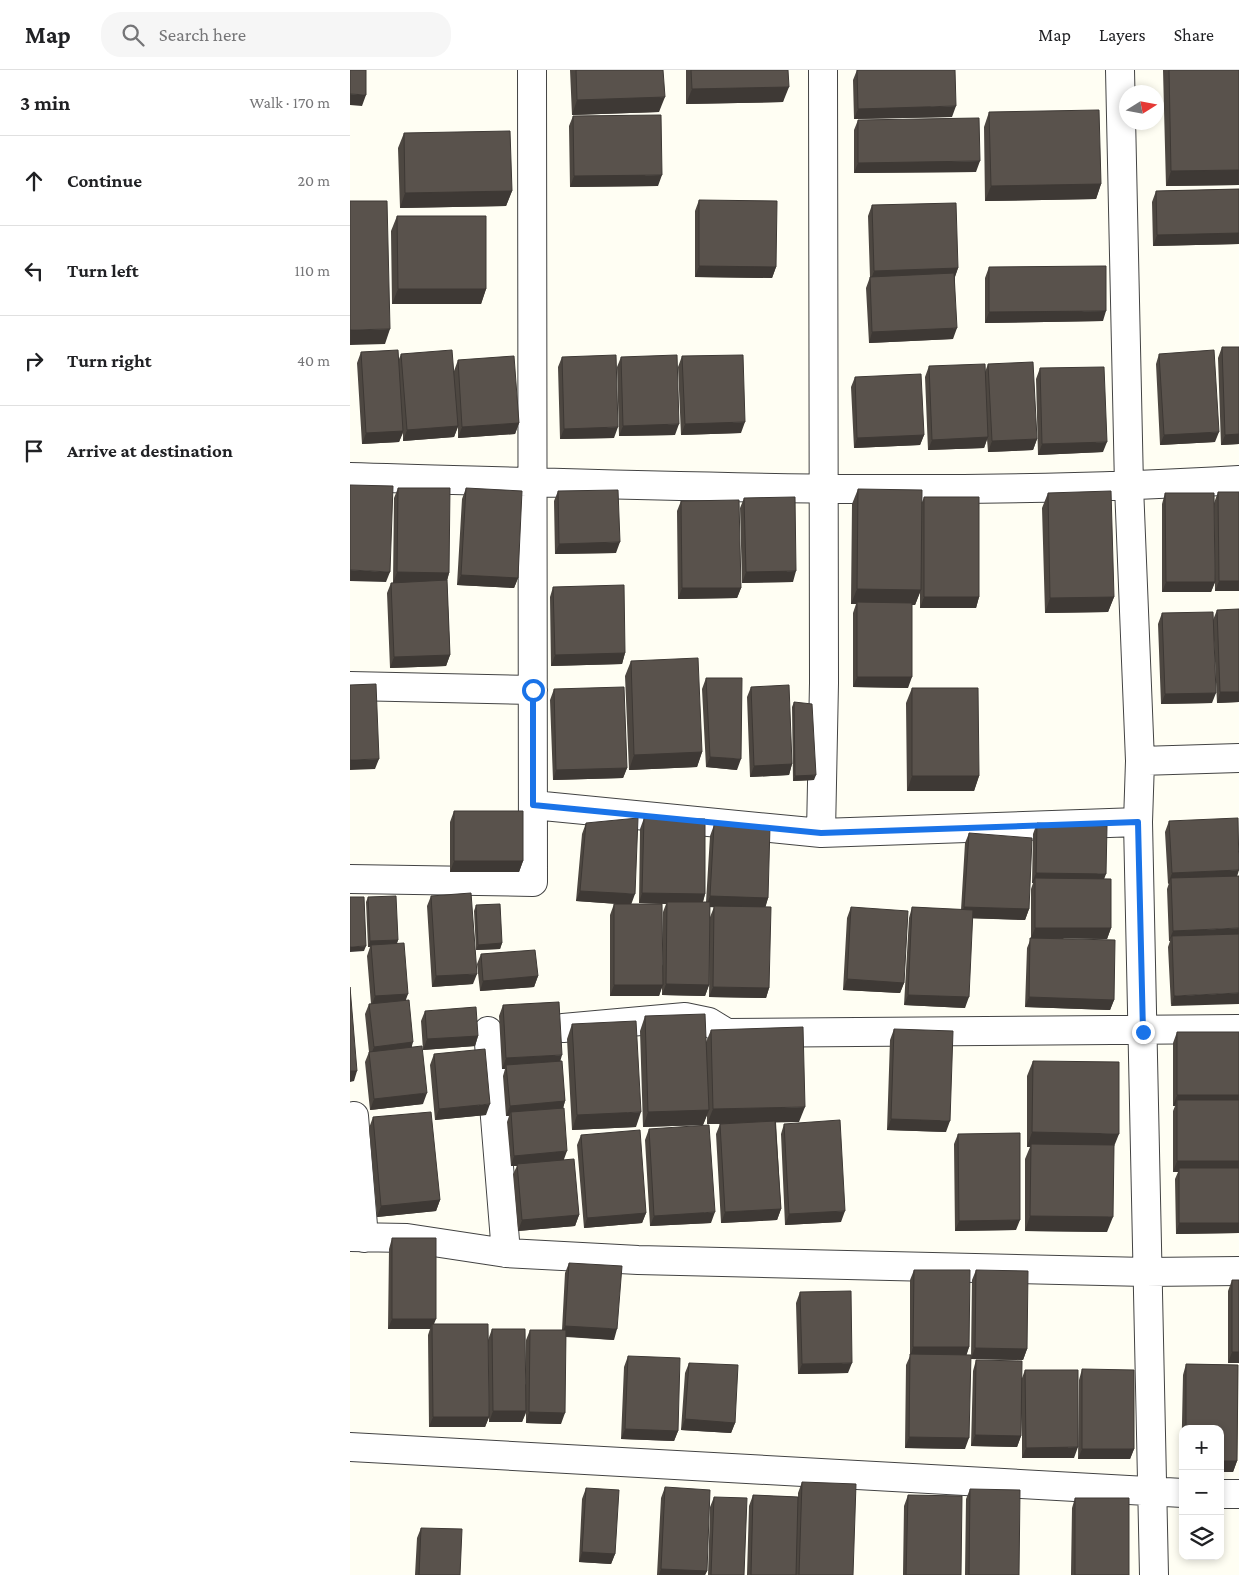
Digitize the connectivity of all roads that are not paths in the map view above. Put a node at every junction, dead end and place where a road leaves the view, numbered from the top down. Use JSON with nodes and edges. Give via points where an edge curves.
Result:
{"nodes":[{"id":1,"x":532,"y":70,"type":"edge"},
{"id":2,"x":823,"y":70,"type":"edge"},
{"id":3,"x":1120,"y":70,"type":"edge"},
{"id":4,"x":350,"y":477,"type":"edge"},
{"id":5,"x":1239,"y":480,"type":"edge"},
{"id":6,"x":533,"y":482,"type":"junction"},
{"id":7,"x":1129,"y":486,"type":"junction"},
{"id":8,"x":824,"y":489,"type":"junction"},
{"id":9,"x":350,"y":686,"type":"edge"},
{"id":10,"x":533,"y":690,"type":"junction"},
{"id":11,"x":1239,"y":758,"type":"edge"},
{"id":12,"x":1140,"y":761,"type":"junction"},
{"id":13,"x":533,"y":805,"type":"junction"},
{"id":14,"x":1138,"y":822,"type":"junction"},
{"id":15,"x":821,"y":833,"type":"junction"},
{"id":16,"x":350,"y":880,"type":"edge"},
{"id":17,"x":563,"y":1028,"type":"dead end"},
{"id":18,"x":1239,"y":1029,"type":"edge"},
{"id":19,"x":488,"y":1031,"type":"dead end"},
{"id":20,"x":1143,"y":1032,"type":"junction"},
{"id":21,"x":354,"y":1116,"type":"dead end"},
{"id":22,"x":357,"y":1238,"type":"edge"},
{"id":23,"x":506,"y":1253,"type":"junction"},
{"id":24,"x":1239,"y":1271,"type":"edge"},
{"id":25,"x":1146,"y":1272,"type":"junction"},
{"id":26,"x":350,"y":1447,"type":"edge"},
{"id":27,"x":1152,"y":1492,"type":"junction"},
{"id":28,"x":1179,"y":1493,"type":"edge"},
{"id":29,"x":1224,"y":1494,"type":"edge"},
{"id":30,"x":1239,"y":1494,"type":"edge"},
{"id":31,"x":1154,"y":1575,"type":"edge"}],
"edges":[{"from":1,"to":6,"type":"street"},
{"from":2,"to":8,"type":"street"},
{"from":3,"to":7,"type":"street"},
{"from":4,"to":6,"type":"street"},
{"from":5,"to":7,"type":"street"},
{"from":6,"to":8,"type":"street"},
{"from":6,"to":10,"type":"street"},
{"from":7,"to":8,"type":"street"},
{"from":7,"to":12,"type":"street"},
{"from":8,"to":15,"type":"street"},
{"from":9,"to":10,"type":"street"},
{"from":10,"to":13,"type":"street"},
{"from":11,"to":12,"type":"street"},
{"from":12,"to":14,"type":"street"},
{"from":13,"to":15,"type":"street"},
{"from":13,"to":16,"type":"street","via":[[533,882]]},
{"from":14,"to":15,"type":"street"},
{"from":14,"to":20,"type":"street"},
{"from":17,"to":20,"type":"street","via":[[685,1017],[709,1022],[727,1033]]},
{"from":18,"to":20,"type":"street"},
{"from":19,"to":23,"type":"street"},
{"from":20,"to":25,"type":"street"},
{"from":21,"to":22,"type":"street"},
{"from":22,"to":23,"type":"street","via":[[407,1238]]},
{"from":23,"to":25,"type":"street","via":[[638,1260]]},
{"from":24,"to":25,"type":"street"},
{"from":25,"to":27,"type":"street"},
{"from":26,"to":27,"type":"street"},
{"from":27,"to":28,"type":"street"},
{"from":27,"to":31,"type":"street"},
{"from":29,"to":30,"type":"street"}]}
